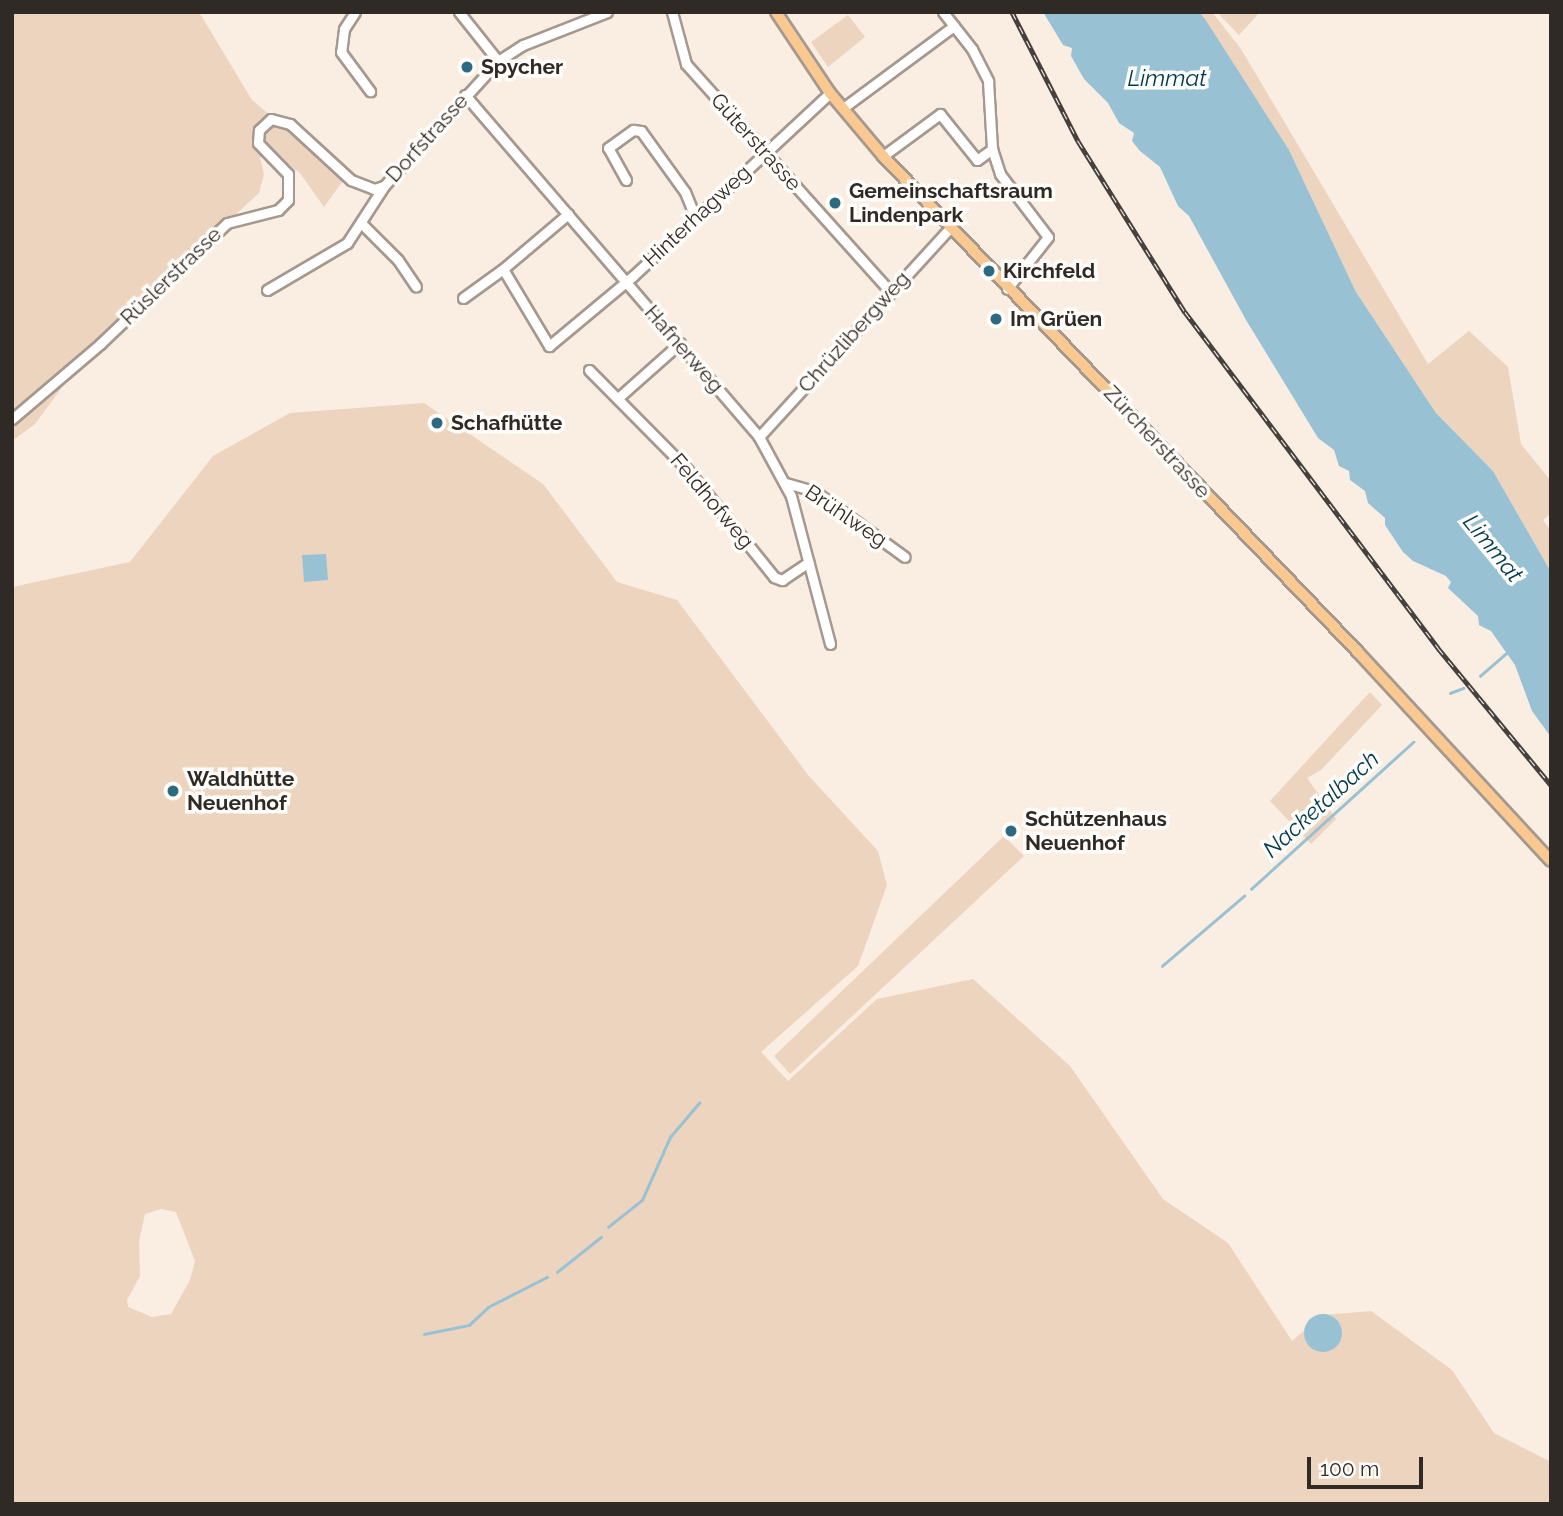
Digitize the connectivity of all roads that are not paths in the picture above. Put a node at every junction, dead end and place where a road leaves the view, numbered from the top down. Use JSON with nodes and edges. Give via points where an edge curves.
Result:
{"nodes":[{"id":1,"x":355,"y":12,"type":"edge"},
{"id":2,"x":459,"y":12,"type":"edge"},
{"id":3,"x":607,"y":12,"type":"edge"},
{"id":4,"x":672,"y":12,"type":"edge"},
{"id":5,"x":776,"y":12,"type":"edge"},
{"id":6,"x":943,"y":12,"type":"edge"},
{"id":7,"x":954,"y":26,"type":"junction"},
{"id":8,"x":498,"y":61,"type":"junction"},
{"id":9,"x":370,"y":91,"type":"dead end"},
{"id":10,"x":830,"y":93,"type":"junction"},
{"id":11,"x":464,"y":95,"type":"junction"},
{"id":12,"x":843,"y":108,"type":"junction"},
{"id":13,"x":992,"y":149,"type":"junction"},
{"id":14,"x":765,"y":152,"type":"junction"},
{"id":15,"x":883,"y":156,"type":"junction"},
{"id":16,"x":626,"y":180,"type":"dead end"},
{"id":17,"x":384,"y":186,"type":"junction"},
{"id":18,"x":568,"y":214,"type":"junction"},
{"id":19,"x":695,"y":217,"type":"junction"},
{"id":20,"x":361,"y":223,"type":"junction"},
{"id":21,"x":950,"y":228,"type":"junction"},
{"id":22,"x":503,"y":269,"type":"junction"},
{"id":23,"x":626,"y":281,"type":"junction"},
{"id":24,"x":416,"y":287,"type":"dead end"},
{"id":25,"x":1007,"y":289,"type":"junction"},
{"id":26,"x":267,"y":290,"type":"dead end"},
{"id":27,"x":890,"y":291,"type":"junction"},
{"id":28,"x":463,"y":298,"type":"dead end"},
{"id":29,"x":680,"y":343,"type":"junction"},
{"id":30,"x":589,"y":370,"type":"dead end"},
{"id":31,"x":618,"y":398,"type":"junction"},
{"id":32,"x":12,"y":419,"type":"edge"},
{"id":33,"x":759,"y":436,"type":"junction"},
{"id":34,"x":786,"y":483,"type":"junction"},
{"id":35,"x":905,"y":557,"type":"dead end"},
{"id":36,"x":809,"y":562,"type":"junction"},
{"id":37,"x":830,"y":644,"type":"dead end"},
{"id":38,"x":1551,"y":861,"type":"edge"}],
"edges":[{"from":1,"to":9,"type":"street","via":[[344,29],[341,52]]},
{"from":2,"to":8,"type":"street"},
{"from":3,"to":8,"type":"street","name":"Dorfstrasse","via":[[523,45]]},
{"from":4,"to":14,"type":"street","name":"Güterstrasse","via":[[675,38],[686,64]]},
{"from":5,"to":10,"type":"main road","name":"Zürcherstrasse"},
{"from":6,"to":7,"type":"street"},
{"from":7,"to":12,"type":"street"},
{"from":7,"to":13,"type":"street","via":[[988,81]]},
{"from":8,"to":11,"type":"street","name":"Dorfstrasse"},
{"from":10,"to":12,"type":"main road","name":"Zürcherstrasse"},
{"from":10,"to":14,"type":"street","name":"Hinterhagweg"},
{"from":11,"to":17,"type":"street","name":"Dorfstrasse"},
{"from":11,"to":18,"type":"street","name":"Hafnerweg"},
{"from":12,"to":15,"type":"main road","name":"Zürcherstrasse"},
{"from":13,"to":15,"type":"street","via":[[977,160],[940,114]]},
{"from":13,"to":25,"type":"street","via":[[1012,193],[1048,237]]},
{"from":14,"to":19,"type":"street","name":"Hinterhagweg"},
{"from":14,"to":27,"type":"street","name":"Güterstrasse"},
{"from":15,"to":21,"type":"main road","name":"Zürcherstrasse"},
{"from":16,"to":19,"type":"street","via":[[608,148],[633,130],[640,131],[685,192]]},
{"from":17,"to":20,"type":"street","name":"Dorfstrasse"},
{"from":17,"to":32,"type":"street","name":"Rüslerstrasse","via":[[374,189],[351,180],[290,124],[271,119],[259,130],[258,143],[288,174],[288,200],[278,210],[227,223],[100,344]]},
{"from":18,"to":22,"type":"street"},
{"from":18,"to":23,"type":"street","name":"Hafnerweg"},
{"from":19,"to":23,"type":"street","name":"Hinterhagweg"},
{"from":20,"to":24,"type":"street","via":[[401,264]]},
{"from":20,"to":26,"type":"street","name":"Dorfstrasse","via":[[347,243]]},
{"from":21,"to":25,"type":"main road","name":"Zürcherstrasse"},
{"from":21,"to":27,"type":"street","name":"Chrüzlibergweg"},
{"from":22,"to":23,"type":"street","name":"Hinterhagweg","via":[[549,346]]},
{"from":22,"to":28,"type":"street"},
{"from":23,"to":29,"type":"street","name":"Hafnerweg"},
{"from":25,"to":38,"type":"main road","name":"Zürcherstrasse","via":[[1358,652]]},
{"from":27,"to":33,"type":"street","name":"Chrüzlibergweg"},
{"from":29,"to":31,"type":"street"},
{"from":29,"to":33,"type":"street","name":"Hafnerweg"},
{"from":30,"to":31,"type":"street","name":"Feldhofweg"},
{"from":31,"to":36,"type":"street","name":"Feldhofweg","via":[[687,469],[774,577],[782,580]]},
{"from":33,"to":34,"type":"street","name":"Hafnerweg"},
{"from":34,"to":35,"type":"street","name":"Brühlweg","via":[[814,491]]},
{"from":34,"to":36,"type":"street","name":"Hafnerweg"},
{"from":36,"to":37,"type":"street","name":"Hafnerweg"}]}
